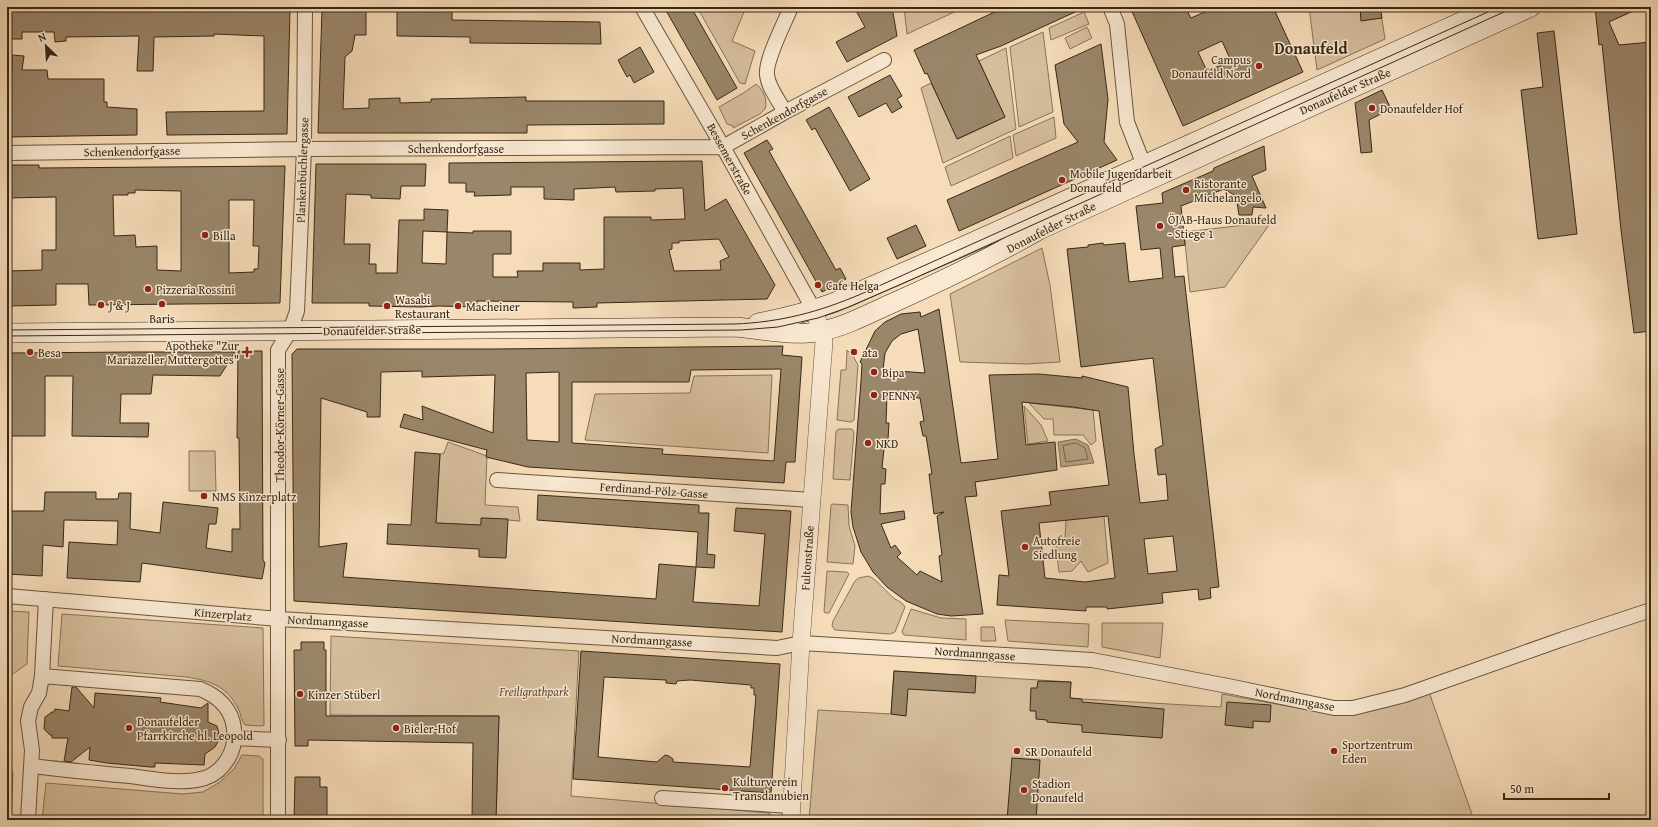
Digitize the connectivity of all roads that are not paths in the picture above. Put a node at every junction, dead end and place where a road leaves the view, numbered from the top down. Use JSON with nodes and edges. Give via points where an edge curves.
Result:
{"nodes":[{"id":1,"x":306,"y":7,"type":"edge"},
{"id":2,"x":642,"y":7,"type":"edge"},
{"id":3,"x":791,"y":7,"type":"edge"},
{"id":4,"x":1110,"y":7,"type":"edge"},
{"id":5,"x":1494,"y":7,"type":"edge"},
{"id":6,"x":1532,"y":7,"type":"edge"},
{"id":7,"x":884,"y":60,"type":"dead end"},
{"id":8,"x":785,"y":112,"type":"junction"},
{"id":9,"x":723,"y":147,"type":"junction"},
{"id":10,"x":304,"y":149,"type":"junction"},
{"id":11,"x":7,"y":152,"type":"edge"},
{"id":12,"x":1146,"y":172,"type":"junction"},
{"id":13,"x":814,"y":311,"type":"junction"},
{"id":14,"x":737,"y":327,"type":"junction"},
{"id":15,"x":290,"y":331,"type":"junction"},
{"id":16,"x":822,"y":332,"type":"junction"},
{"id":17,"x":7,"y":333,"type":"edge"},
{"id":18,"x":497,"y":480,"type":"dead end"},
{"id":19,"x":812,"y":500,"type":"junction"},
{"id":20,"x":7,"y":596,"type":"edge"},
{"id":21,"x":46,"y":599,"type":"junction"},
{"id":22,"x":1651,"y":610,"type":"edge"},
{"id":23,"x":279,"y":619,"type":"junction"},
{"id":24,"x":801,"y":643,"type":"junction"},
{"id":25,"x":42,"y":676,"type":"junction"},
{"id":26,"x":234,"y":738,"type":"junction"},
{"id":27,"x":279,"y":740,"type":"junction"},
{"id":28,"x":32,"y":766,"type":"junction"},
{"id":29,"x":662,"y":798,"type":"dead end"},
{"id":30,"x":791,"y":813,"type":"edge"},
{"id":31,"x":28,"y":820,"type":"edge"},
{"id":32,"x":278,"y":820,"type":"edge"}],
"edges":[{"from":1,"to":10,"type":"street","name":"Plankenbüchlergasse"},
{"from":2,"to":9,"type":"street","name":"Bessemerstraße"},
{"from":3,"to":8,"type":"street","via":[[772,51],[766,74]]},
{"from":4,"to":12,"type":"street","via":[[1117,24],[1127,122]]},
{"from":5,"to":12,"type":"main road","name":"Donaufelder Straße"},
{"from":6,"to":12,"type":"main road","name":"Donaufelder Straße"},
{"from":7,"to":8,"type":"street","name":"Schenkendorfgasse"},
{"from":8,"to":9,"type":"street","name":"Schenkendorfgasse"},
{"from":9,"to":10,"type":"street","name":"Schenkendorfgasse"},
{"from":9,"to":13,"type":"street","name":"Bessemerstraße"},
{"from":10,"to":11,"type":"street","name":"Schenkendorfgasse"},
{"from":10,"to":15,"type":"street","name":"Plankenbüchlergasse","via":[[297,311]]},
{"from":12,"to":13,"type":"main road","name":"Donaufelder Straße","via":[[964,246]]},
{"from":12,"to":16,"type":"main road","name":"Donaufelder Straße","via":[[982,262],[843,325]]},
{"from":13,"to":14,"type":"main road","name":"Donaufelder Straße"},
{"from":13,"to":16,"type":"street","name":"Fultonstraße"},
{"from":14,"to":15,"type":"main road","name":"Donaufelder Straße"},
{"from":14,"to":16,"type":"main road","name":"Donaufelder Straße","via":[[802,333]]},
{"from":15,"to":17,"type":"main road","name":"Donaufelder Straße"},
{"from":15,"to":23,"type":"street","name":"Theodor-Körner-Gasse","via":[[278,350]]},
{"from":16,"to":19,"type":"street","name":"Fultonstraße","via":[[824,342]]},
{"from":18,"to":19,"type":"street","name":"Ferdinand-Pölz-Gasse"},
{"from":19,"to":24,"type":"street","name":"Fultonstraße"},
{"from":20,"to":21,"type":"street","name":"Kinzerplatz"},
{"from":21,"to":23,"type":"street","name":"Kinzerplatz"},
{"from":21,"to":25,"type":"street"},
{"from":22,"to":24,"type":"street","name":"Nordmanngasse","via":[[1405,695],[1359,706],[1334,708],[1092,660]]},
{"from":23,"to":24,"type":"street","name":"Nordmanngasse","via":[[777,648]]},
{"from":23,"to":27,"type":"street"},
{"from":24,"to":30,"type":"street","name":"Fultonstraße"},
{"from":25,"to":26,"type":"street","via":[[200,689],[222,702],[233,721]]},
{"from":25,"to":28,"type":"street","via":[[28,721]]},
{"from":26,"to":27,"type":"street"},
{"from":26,"to":28,"type":"street","via":[[228,758],[219,770],[207,777],[193,780]]},
{"from":27,"to":32,"type":"street"},
{"from":28,"to":31,"type":"street"},
{"from":29,"to":30,"type":"street"}]}
